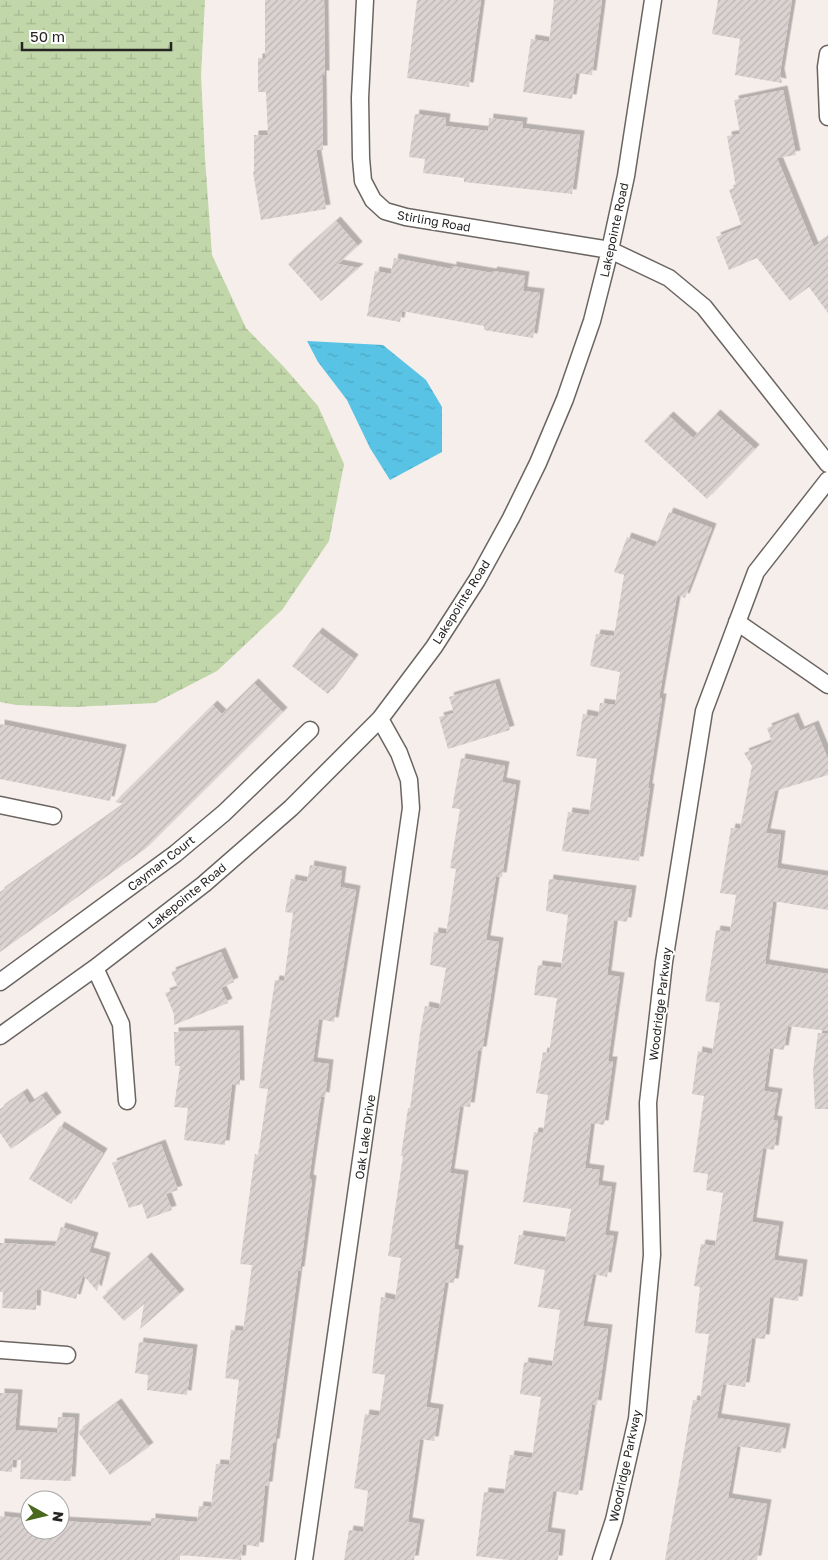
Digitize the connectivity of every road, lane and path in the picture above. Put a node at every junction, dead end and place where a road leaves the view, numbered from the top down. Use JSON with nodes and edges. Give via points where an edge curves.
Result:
{"nodes":[{"id":1,"x":365,"y":0,"type":"edge"},
{"id":2,"x":653,"y":0,"type":"edge"},
{"id":3,"x":828,"y":54,"type":"edge"},
{"id":4,"x":828,"y":117,"type":"edge"},
{"id":5,"x":610,"y":250,"type":"junction"},
{"id":6,"x":828,"y":464,"type":"edge"},
{"id":7,"x":828,"y":480,"type":"edge"},
{"id":8,"x":737,"y":622,"type":"junction"},
{"id":9,"x":828,"y":685,"type":"edge"},
{"id":10,"x":380,"y":719,"type":"junction"},
{"id":11,"x":310,"y":730,"type":"dead end"},
{"id":12,"x":0,"y":805,"type":"edge"},
{"id":13,"x":53,"y":816,"type":"dead end"},
{"id":14,"x":95,"y":968,"type":"junction"},
{"id":15,"x":0,"y":982,"type":"edge"},
{"id":16,"x":0,"y":1036,"type":"edge"},
{"id":17,"x":128,"y":1101,"type":"dead end"},
{"id":18,"x":0,"y":1350,"type":"edge"},
{"id":19,"x":68,"y":1355,"type":"dead end"},
{"id":20,"x":304,"y":1560,"type":"edge"},
{"id":21,"x":601,"y":1560,"type":"edge"}],
"edges":[{"from":1,"to":5,"type":"street","name":"Stirling Road","via":[[360,98],[361,158],[363,181],[373,200],[385,211],[406,217]]},
{"from":2,"to":5,"type":"street","name":"Lakepointe Road","via":[[627,166]]},
{"from":3,"to":4,"type":"street"},
{"from":5,"to":6,"type":"street","name":"Stirling Road","via":[[669,278],[704,307]]},
{"from":5,"to":10,"type":"street","name":"Lakepointe Road","via":[[592,321],[564,400],[515,510],[477,580],[434,647]]},
{"from":7,"to":8,"type":"street","name":"Woodridge Parkway","via":[[756,572]]},
{"from":8,"to":9,"type":"street"},
{"from":8,"to":21,"type":"street","name":"Woodridge Parkway","via":[[704,711],[664,962],[648,1103],[652,1255],[637,1419],[614,1520]]},
{"from":10,"to":14,"type":"street","name":"Lakepointe Road","via":[[291,808],[204,884]]},
{"from":10,"to":20,"type":"street","name":"Oak Lake Drive","via":[[399,753],[409,780],[411,808]]},
{"from":11,"to":15,"type":"street","name":"Cayman Court","via":[[224,813],[175,854]]},
{"from":12,"to":13,"type":"street"},
{"from":14,"to":16,"type":"street","name":"Lakepointe Road"},
{"from":14,"to":17,"type":"street","via":[[121,1024]]},
{"from":18,"to":19,"type":"street"}]}
